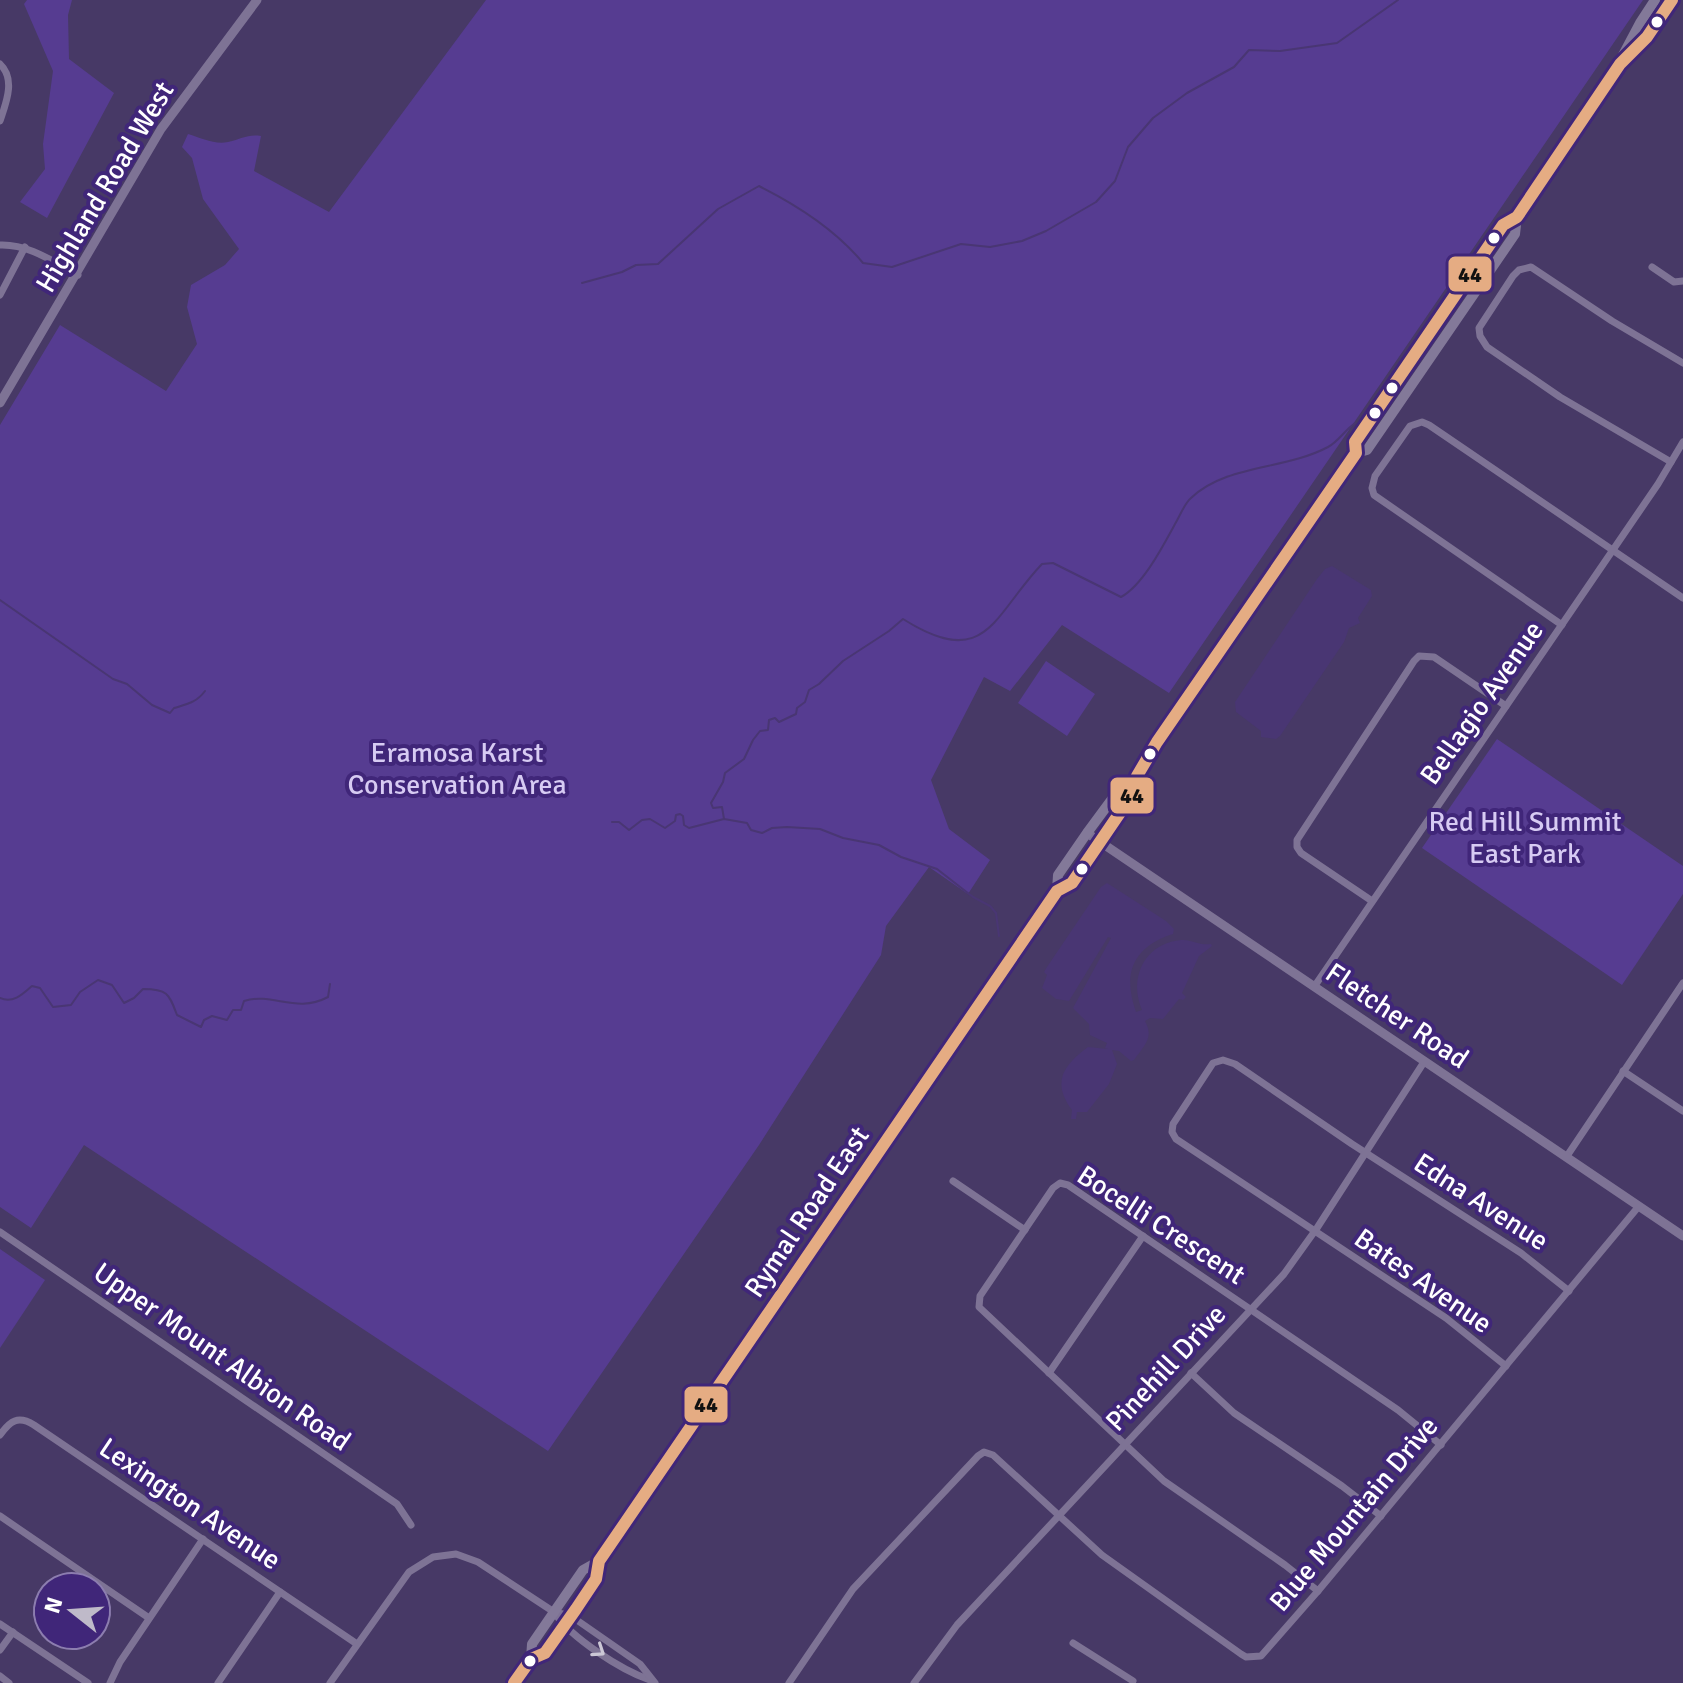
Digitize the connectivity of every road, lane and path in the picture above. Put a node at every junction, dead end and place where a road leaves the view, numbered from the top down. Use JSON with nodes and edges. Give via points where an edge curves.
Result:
{"nodes":[{"id":1,"x":257,"y":0,"type":"edge"},
{"id":2,"x":1655,"y":0,"type":"edge"},
{"id":3,"x":1672,"y":0,"type":"edge"},
{"id":4,"x":0,"y":64,"type":"edge"},
{"id":5,"x":1620,"y":64,"type":"junction"},
{"id":6,"x":0,"y":121,"type":"edge"},
{"id":7,"x":0,"y":245,"type":"edge"},
{"id":8,"x":25,"y":247,"type":"junction"},
{"id":9,"x":1652,"y":267,"type":"dead end"},
{"id":10,"x":78,"y":275,"type":"junction"},
{"id":11,"x":1683,"y":281,"type":"edge"},
{"id":12,"x":0,"y":295,"type":"edge"},
{"id":13,"x":1683,"y":363,"type":"edge"},
{"id":14,"x":0,"y":403,"type":"edge"},
{"id":15,"x":1683,"y":442,"type":"edge"},
{"id":16,"x":1671,"y":462,"type":"junction"},
{"id":17,"x":1613,"y":550,"type":"junction"},
{"id":18,"x":1683,"y":598,"type":"edge"},
{"id":19,"x":1562,"y":625,"type":"junction"},
{"id":20,"x":1506,"y":706,"type":"junction"},
{"id":21,"x":1137,"y":776,"type":"junction"},
{"id":22,"x":1087,"y":833,"type":"junction"},
{"id":23,"x":1100,"y":841,"type":"junction"},
{"id":24,"x":1057,"y":891,"type":"junction"},
{"id":25,"x":1372,"y":901,"type":"junction"},
{"id":26,"x":1683,"y":983,"type":"edge"},
{"id":27,"x":1314,"y":987,"type":"junction"},
{"id":28,"x":1424,"y":1062,"type":"junction"},
{"id":29,"x":1623,"y":1071,"type":"junction"},
{"id":30,"x":1683,"y":1111,"type":"edge"},
{"id":31,"x":1365,"y":1153,"type":"junction"},
{"id":32,"x":1567,"y":1156,"type":"junction"},
{"id":33,"x":953,"y":1181,"type":"dead end"},
{"id":34,"x":1639,"y":1206,"type":"junction"},
{"id":35,"x":1025,"y":1230,"type":"junction"},
{"id":36,"x":0,"y":1232,"type":"edge"},
{"id":37,"x":1314,"y":1233,"type":"junction"},
{"id":38,"x":1143,"y":1236,"type":"junction"},
{"id":39,"x":1683,"y":1236,"type":"edge"},
{"id":40,"x":1569,"y":1291,"type":"junction"},
{"id":41,"x":1250,"y":1309,"type":"junction"},
{"id":42,"x":1506,"y":1366,"type":"junction"},
{"id":43,"x":1049,"y":1373,"type":"junction"},
{"id":44,"x":1191,"y":1373,"type":"junction"},
{"id":45,"x":0,"y":1435,"type":"edge"},
{"id":46,"x":1125,"y":1444,"type":"junction"},
{"id":47,"x":1441,"y":1445,"type":"junction"},
{"id":48,"x":1059,"y":1515,"type":"junction"},
{"id":49,"x":0,"y":1516,"type":"edge"},
{"id":50,"x":1381,"y":1516,"type":"junction"},
{"id":51,"x":411,"y":1525,"type":"dead end"},
{"id":52,"x":203,"y":1539,"type":"junction"},
{"id":53,"x":599,"y":1561,"type":"junction"},
{"id":54,"x":1318,"y":1591,"type":"junction"},
{"id":55,"x":280,"y":1592,"type":"junction"},
{"id":56,"x":554,"y":1612,"type":"junction"},
{"id":57,"x":571,"y":1616,"type":"junction"},
{"id":58,"x":149,"y":1618,"type":"junction"},
{"id":59,"x":0,"y":1624,"type":"edge"},
{"id":60,"x":563,"y":1626,"type":"junction"},
{"id":61,"x":13,"y":1632,"type":"junction"},
{"id":62,"x":1073,"y":1643,"type":"dead end"},
{"id":63,"x":357,"y":1644,"type":"junction"},
{"id":64,"x":0,"y":1650,"type":"edge"},
{"id":65,"x":531,"y":1659,"type":"junction"},
{"id":66,"x":0,"y":1676,"type":"edge"},
{"id":67,"x":1133,"y":1681,"type":"edge"},
{"id":68,"x":654,"y":1682,"type":"edge"},
{"id":69,"x":9,"y":1683,"type":"edge"},
{"id":70,"x":88,"y":1683,"type":"edge"},
{"id":71,"x":110,"y":1683,"type":"edge"},
{"id":72,"x":218,"y":1683,"type":"edge"},
{"id":73,"x":330,"y":1683,"type":"edge"},
{"id":74,"x":514,"y":1683,"type":"edge"},
{"id":75,"x":789,"y":1683,"type":"edge"},
{"id":76,"x":914,"y":1683,"type":"edge"}],
"edges":[{"from":1,"to":10,"type":"street","name":"Highland Road West","via":[[161,129]]},
{"from":2,"to":5,"type":"main road","name":"Rymal Road East"},
{"from":3,"to":5,"type":"main road","name":"Rymal Road East"},
{"from":4,"to":6,"type":"street","via":[[9,81]]},
{"from":5,"to":21,"type":"main road","name":"Rymal Road East","via":[[1355,442],[1356,453]]},
{"from":7,"to":8,"type":"street"},
{"from":8,"to":10,"type":"street"},
{"from":8,"to":12,"type":"street"},
{"from":9,"to":11,"type":"street","via":[[1674,282]]},
{"from":10,"to":14,"type":"street","name":"Highland Road West"},
{"from":13,"to":16,"type":"street","via":[[1531,267],[1513,276],[1479,328],[1487,347]]},
{"from":15,"to":16,"type":"street","name":"Bellagio Avenue"},
{"from":16,"to":17,"type":"street","name":"Bellagio Avenue"},
{"from":17,"to":18,"type":"street"},
{"from":17,"to":19,"type":"street","name":"Bellagio Avenue"},
{"from":17,"to":19,"type":"street","via":[[1422,422],[1410,426],[1375,476],[1372,488],[1379,501]]},
{"from":19,"to":20,"type":"street","name":"Bellagio Avenue"},
{"from":20,"to":25,"type":"street","name":"Bellagio Avenue"},
{"from":20,"to":25,"type":"street","via":[[1434,657],[1414,661],[1297,840],[1301,853]]},
{"from":21,"to":22,"type":"main road","name":"Rymal Road East","via":[[1121,787]]},
{"from":21,"to":23,"type":"main road","name":"Rymal Road East","via":[[1132,795]]},
{"from":22,"to":23,"type":"street","name":"Fletcher Road"},
{"from":22,"to":24,"type":"main road","name":"Rymal Road East","via":[[1058,875]]},
{"from":23,"to":24,"type":"main road","name":"Rymal Road East","via":[[1072,883]]},
{"from":23,"to":27,"type":"street","name":"Fletcher Road"},
{"from":24,"to":53,"type":"main road","name":"Rymal Road East"},
{"from":25,"to":27,"type":"street","name":"Bellagio Avenue"},
{"from":26,"to":29,"type":"street"},
{"from":27,"to":28,"type":"street","name":"Fletcher Road"},
{"from":28,"to":31,"type":"street","name":"Pinehill Drive"},
{"from":28,"to":32,"type":"street","name":"Fletcher Road"},
{"from":29,"to":30,"type":"street"},
{"from":29,"to":32,"type":"street"},
{"from":31,"to":37,"type":"street","name":"Pinehill Drive"},
{"from":31,"to":37,"type":"street","name":"Edna Avenue","via":[[1228,1061],[1213,1063],[1176,1120],[1172,1132],[1179,1141]]},
{"from":31,"to":40,"type":"street","name":"Edna Avenue","via":[[1532,1261]]},
{"from":32,"to":34,"type":"street","name":"Fletcher Road"},
{"from":33,"to":35,"type":"street"},
{"from":34,"to":39,"type":"street","name":"Fletcher Road"},
{"from":34,"to":40,"type":"street","name":"Blue Mountain Drive"},
{"from":35,"to":38,"type":"street","name":"Bocelli Crescent","via":[[1053,1188],[1063,1183]]},
{"from":35,"to":43,"type":"street","name":"Bocelli Crescent","via":[[978,1304]]},
{"from":36,"to":51,"type":"street","name":"Upper Mount Albion Road","via":[[397,1504]]},
{"from":37,"to":41,"type":"street","name":"Pinehill Drive"},
{"from":37,"to":42,"type":"street","name":"Bates Avenue","via":[[1446,1318]]},
{"from":38,"to":41,"type":"street","name":"Bocelli Crescent"},
{"from":38,"to":43,"type":"street"},
{"from":40,"to":42,"type":"street","name":"Blue Mountain Drive"},
{"from":41,"to":44,"type":"street","name":"Pinehill Drive"},
{"from":41,"to":47,"type":"street","name":"Bocelli Crescent"},
{"from":42,"to":47,"type":"street","name":"Blue Mountain Drive"},
{"from":43,"to":46,"type":"street","name":"Bocelli Crescent"},
{"from":44,"to":46,"type":"street","name":"Pinehill Drive"},
{"from":44,"to":50,"type":"street","via":[[1234,1413]]},
{"from":45,"to":52,"type":"street","name":"Lexington Avenue","via":[[12,1421],[27,1420]]},
{"from":46,"to":48,"type":"street","name":"Pinehill Drive"},
{"from":46,"to":54,"type":"street","name":"Bocelli Crescent","via":[[1171,1487]]},
{"from":47,"to":50,"type":"street","name":"Blue Mountain Drive"},
{"from":48,"to":54,"type":"street","name":"Blue Mountain Drive","via":[[1119,1569],[1246,1657],[1265,1653]]},
{"from":48,"to":75,"type":"street","name":"Blue Mountain Drive","via":[[993,1455],[981,1453],[853,1589]]},
{"from":48,"to":76,"type":"street","name":"Pinehill Drive","via":[[946,1637]]},
{"from":49,"to":58,"type":"street"},
{"from":50,"to":54,"type":"street","name":"Blue Mountain Drive"},
{"from":52,"to":55,"type":"street","name":"Lexington Avenue"},
{"from":52,"to":58,"type":"street"},
{"from":53,"to":56,"type":"main road","name":"Rymal Road East","via":[[583,1570]]},
{"from":53,"to":57,"type":"main road","name":"Rymal Road East","via":[[596,1579]]},
{"from":55,"to":63,"type":"street","name":"Lexington Avenue"},
{"from":55,"to":72,"type":"street"},
{"from":56,"to":57,"type":"street"},
{"from":56,"to":60,"type":"street"},
{"from":56,"to":63,"type":"street","via":[[467,1556],[445,1555],[409,1572]]},
{"from":56,"to":65,"type":"main road","name":"Rymal Road East","via":[[532,1644]]},
{"from":57,"to":60,"type":"main road","name":"Rymal Road East"},
{"from":57,"to":68,"type":"street","via":[[640,1664]]},
{"from":58,"to":71,"type":"street"},
{"from":59,"to":61,"type":"street"},
{"from":60,"to":65,"type":"main road","name":"Rymal Road East","via":[[545,1653]]},
{"from":60,"to":68,"type":"street","one_way":true,"via":[[633,1674]]},
{"from":61,"to":64,"type":"street"},
{"from":61,"to":70,"type":"street"},
{"from":62,"to":67,"type":"street"},
{"from":63,"to":73,"type":"street"},
{"from":65,"to":74,"type":"main road","name":"Rymal Road East"},
{"from":66,"to":69,"type":"street"}]}
